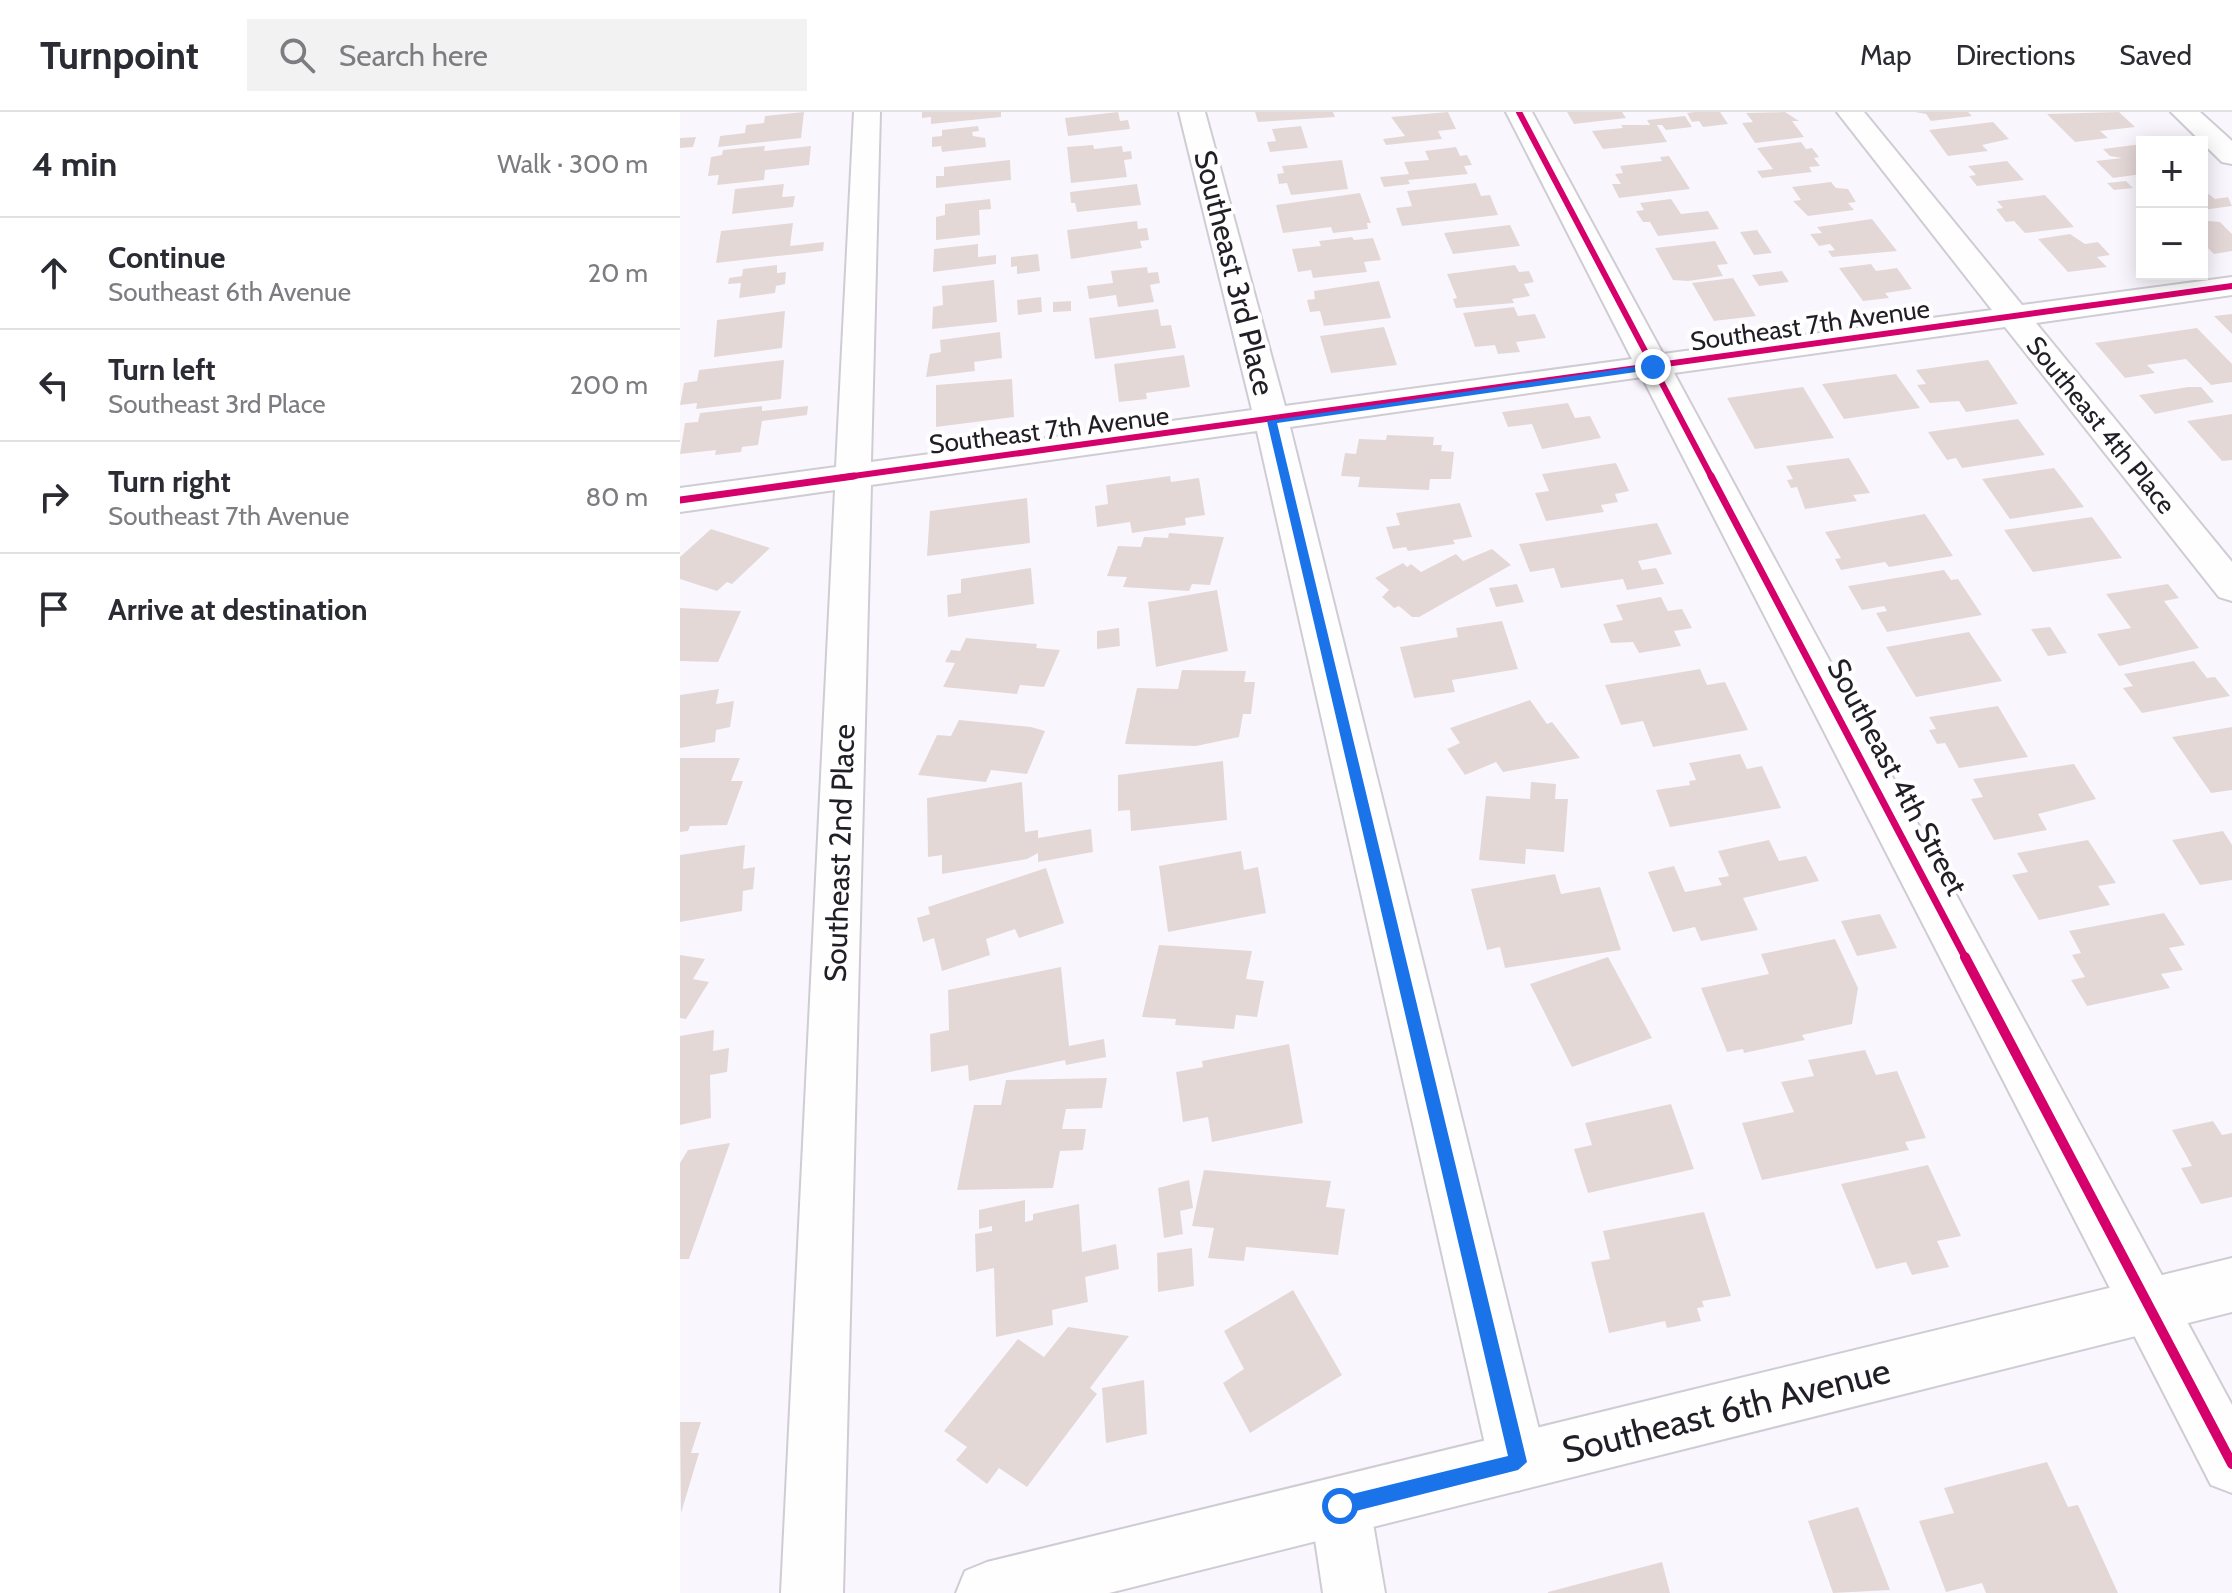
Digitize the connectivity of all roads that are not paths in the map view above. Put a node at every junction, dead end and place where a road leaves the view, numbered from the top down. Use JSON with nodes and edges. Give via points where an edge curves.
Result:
{"nodes":[{"id":1,"x":867,"y":112,"type":"edge"},
{"id":2,"x":1192,"y":112,"type":"edge"},
{"id":3,"x":1519,"y":112,"type":"edge"},
{"id":4,"x":1850,"y":112,"type":"edge"},
{"id":5,"x":2184,"y":112,"type":"edge"},
{"id":6,"x":2232,"y":156,"type":"edge"},
{"id":7,"x":2232,"y":286,"type":"edge"},
{"id":8,"x":2015,"y":317,"type":"junction"},
{"id":9,"x":1653,"y":367,"type":"junction"},
{"id":10,"x":1272,"y":421,"type":"junction"},
{"id":11,"x":855,"y":475,"type":"junction"},
{"id":12,"x":680,"y":500,"type":"edge"},
{"id":13,"x":2232,"y":588,"type":"edge"},
{"id":14,"x":2232,"y":1285,"type":"edge"},
{"id":15,"x":2149,"y":1305,"type":"junction"},
{"id":16,"x":1518,"y":1462,"type":"junction"},
{"id":17,"x":2232,"y":1464,"type":"edge"},
{"id":18,"x":1340,"y":1506,"type":"junction"},
{"id":19,"x":812,"y":1593,"type":"edge"},
{"id":20,"x":987,"y":1593,"type":"edge"},
{"id":21,"x":1354,"y":1593,"type":"edge"}],
"edges":[{"from":1,"to":11,"type":"street","name":"Southeast 2nd Place"},
{"from":2,"to":10,"type":"street","name":"Southeast 3rd Place"},
{"from":3,"to":9,"type":"street","name":"Southeast 4th Street"},
{"from":4,"to":8,"type":"street","name":"Southeast 4th Place"},
{"from":5,"to":6,"type":"street"},
{"from":7,"to":8,"type":"street","name":"Southeast 7th Avenue"},
{"from":8,"to":9,"type":"street","name":"Southeast 7th Avenue"},
{"from":8,"to":13,"type":"street","name":"Southeast 4th Place"},
{"from":9,"to":10,"type":"street","name":"Southeast 7th Avenue"},
{"from":9,"to":15,"type":"street","name":"Southeast 4th Street"},
{"from":10,"to":11,"type":"street","name":"Southeast 7th Avenue"},
{"from":10,"to":16,"type":"street","name":"Southeast 3rd Place"},
{"from":11,"to":12,"type":"street","name":"Southeast 7th Avenue"},
{"from":11,"to":19,"type":"street","name":"Southeast 2nd Place"},
{"from":14,"to":15,"type":"street","name":"Southeast 6th Avenue"},
{"from":15,"to":16,"type":"street","name":"Southeast 6th Avenue"},
{"from":15,"to":17,"type":"street","name":"Southeast 4th Street"},
{"from":16,"to":18,"type":"street","name":"Southeast 6th Avenue"},
{"from":18,"to":20,"type":"street","name":"Southeast 6th Avenue"},
{"from":18,"to":21,"type":"street"}]}
